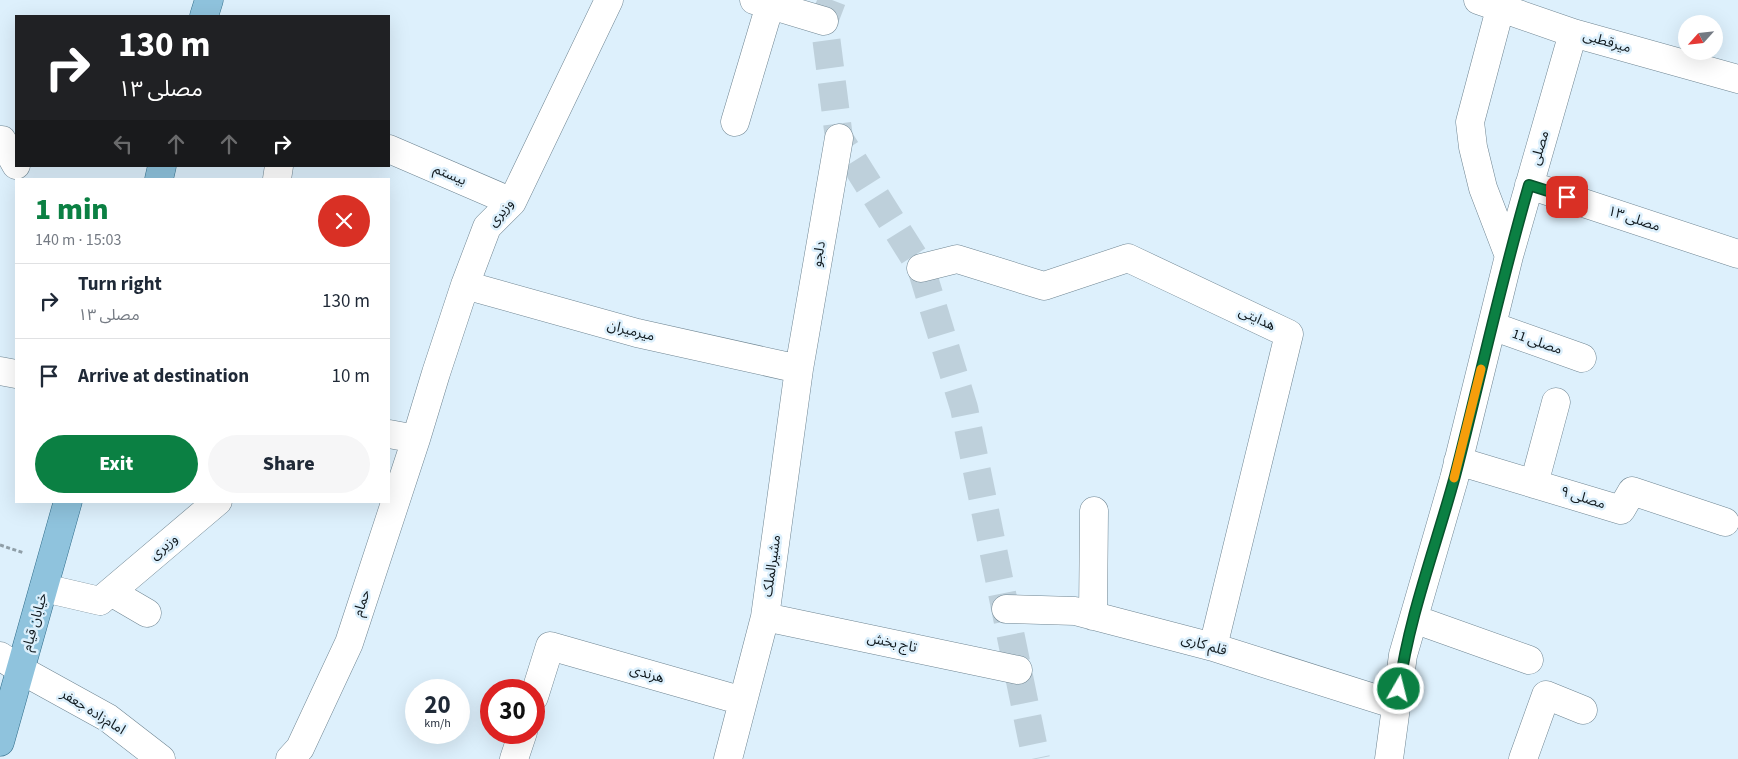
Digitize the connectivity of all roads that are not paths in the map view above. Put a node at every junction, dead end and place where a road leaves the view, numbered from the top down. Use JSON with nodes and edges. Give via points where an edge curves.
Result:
{"nodes":[{"id":1,"x":209,"y":0,"type":"edge"},
{"id":2,"x":609,"y":0,"type":"edge"},
{"id":3,"x":762,"y":2,"type":"edge"},
{"id":4,"x":1494,"y":3,"type":"edge"},
{"id":5,"x":204,"y":15,"type":"edge"},
{"id":6,"x":824,"y":21,"type":"dead end"},
{"id":7,"x":1573,"y":33,"type":"junction"},
{"id":8,"x":1738,"y":79,"type":"edge"},
{"id":9,"x":735,"y":122,"type":"dead end"},
{"id":10,"x":839,"y":138,"type":"dead end"},
{"id":11,"x":0,"y":140,"type":"edge"},
{"id":12,"x":390,"y":149,"type":"edge"},
{"id":13,"x":15,"y":163,"type":"edge"},
{"id":14,"x":1529,"y":185,"type":"junction"},
{"id":15,"x":512,"y":202,"type":"junction"},
{"id":16,"x":1738,"y":254,"type":"edge"},
{"id":17,"x":1509,"y":256,"type":"junction"},
{"id":18,"x":921,"y":268,"type":"dead end"},
{"id":19,"x":465,"y":285,"type":"junction"},
{"id":20,"x":1492,"y":326,"type":"junction"},
{"id":21,"x":1582,"y":358,"type":"dead end"},
{"id":22,"x":799,"y":370,"type":"junction"},
{"id":23,"x":0,"y":371,"type":"edge"},
{"id":24,"x":15,"y":374,"type":"edge"},
{"id":25,"x":1556,"y":402,"type":"dead end"},
{"id":26,"x":390,"y":434,"type":"edge"},
{"id":27,"x":416,"y":439,"type":"junction"},
{"id":28,"x":1458,"y":461,"type":"junction"},
{"id":29,"x":1534,"y":484,"type":"junction"},
{"id":30,"x":67,"y":503,"type":"edge"},
{"id":31,"x":216,"y":503,"type":"edge"},
{"id":32,"x":1094,"y":512,"type":"dead end"},
{"id":33,"x":1725,"y":522,"type":"dead end"},
{"id":34,"x":44,"y":588,"type":"junction"},
{"id":35,"x":111,"y":592,"type":"junction"},
{"id":36,"x":1006,"y":609,"type":"dead end"},
{"id":37,"x":147,"y":613,"type":"dead end"},
{"id":38,"x":1093,"y":616,"type":"junction"},
{"id":39,"x":765,"y":617,"type":"junction"},
{"id":40,"x":1414,"y":619,"type":"junction"},
{"id":41,"x":1213,"y":647,"type":"junction"},
{"id":42,"x":1529,"y":660,"type":"dead end"},
{"id":43,"x":10,"y":663,"type":"edge"},
{"id":44,"x":1018,"y":670,"type":"dead end"},
{"id":45,"x":540,"y":679,"type":"edge"},
{"id":46,"x":743,"y":701,"type":"junction"},
{"id":47,"x":1396,"y":705,"type":"junction"},
{"id":48,"x":1583,"y":710,"type":"dead end"},
{"id":49,"x":0,"y":742,"type":"edge"},
{"id":50,"x":518,"y":744,"type":"edge"},
{"id":51,"x":1396,"y":756,"type":"edge"},
{"id":52,"x":161,"y":759,"type":"edge"},
{"id":53,"x":290,"y":759,"type":"edge"},
{"id":54,"x":514,"y":759,"type":"edge"},
{"id":55,"x":728,"y":759,"type":"edge"},
{"id":56,"x":1523,"y":759,"type":"edge"}],
"edges":[{"from":1,"to":5,"type":"main road"},
{"from":2,"to":15,"type":"street","name":"وزیری"},
{"from":3,"to":6,"type":"street"},
{"from":3,"to":9,"type":"street"},
{"from":4,"to":7,"type":"street","name":"میرقطبی"},
{"from":4,"to":17,"type":"street","via":[[1470,122],[1483,188]]},
{"from":7,"to":8,"type":"street","name":"میرقطبی"},
{"from":7,"to":14,"type":"street","name":"مصلی"},
{"from":10,"to":22,"type":"street","name":"دلجو"},
{"from":11,"to":13,"type":"street"},
{"from":12,"to":15,"type":"street","name":"بیستم"},
{"from":14,"to":16,"type":"street","name":"مصلی ۱۳"},
{"from":14,"to":17,"type":"street","name":"مصلی"},
{"from":15,"to":19,"type":"street","name":"وزیری","via":[[488,227]]},
{"from":17,"to":20,"type":"street","name":"مصلی"},
{"from":18,"to":41,"type":"street","name":"هدایتی","via":[[957,259],[1044,286],[1128,258],[1289,334]]},
{"from":19,"to":22,"type":"street","name":"میرمیران","via":[[637,333]]},
{"from":19,"to":27,"type":"street","name":"وزیری"},
{"from":20,"to":21,"type":"street","name":"مصلی 11"},
{"from":20,"to":28,"type":"street","name":"مصلی"},
{"from":22,"to":39,"type":"street","name":"مشیرالملک"},
{"from":23,"to":24,"type":"street"},
{"from":25,"to":29,"type":"street"},
{"from":26,"to":27,"type":"street"},
{"from":27,"to":53,"type":"street","name":"حمام","via":[[349,643],[300,748]]},
{"from":28,"to":29,"type":"street","name":"مصلی ۹"},
{"from":28,"to":40,"type":"street","name":"مصلی"},
{"from":29,"to":33,"type":"street","name":"مصلی ۹","via":[[1621,510],[1632,491]]},
{"from":30,"to":34,"type":"main road","name":"خیابان قیام"},
{"from":31,"to":35,"type":"street","name":"وزیری"},
{"from":32,"to":38,"type":"street"},
{"from":34,"to":35,"type":"street","name":"وزیری","via":[[100,601]]},
{"from":34,"to":43,"type":"main road","name":"خیابان قیام"},
{"from":35,"to":37,"type":"street"},
{"from":36,"to":38,"type":"street","name":"قلم کاری","via":[[1075,611]]},
{"from":38,"to":41,"type":"street","name":"قلم کاری"},
{"from":39,"to":44,"type":"street","name":"تاج بخش"},
{"from":39,"to":46,"type":"street","name":"مشیرالملک"},
{"from":40,"to":42,"type":"street"},
{"from":40,"to":47,"type":"street","name":"مصلی","via":[[1403,655]]},
{"from":41,"to":47,"type":"street","name":"قلم کاری"},
{"from":43,"to":49,"type":"main road","name":"خیابان قیام"},
{"from":43,"to":52,"type":"street","name":"امام‌زاده جعفر","via":[[108,718]]},
{"from":45,"to":46,"type":"street","name":"هرندی","via":[[550,646]]},
{"from":46,"to":55,"type":"street","name":"مشیرالملک"},
{"from":47,"to":51,"type":"street","name":"مصلی"},
{"from":48,"to":56,"type":"street","via":[[1546,695]]},
{"from":50,"to":54,"type":"street"}]}
